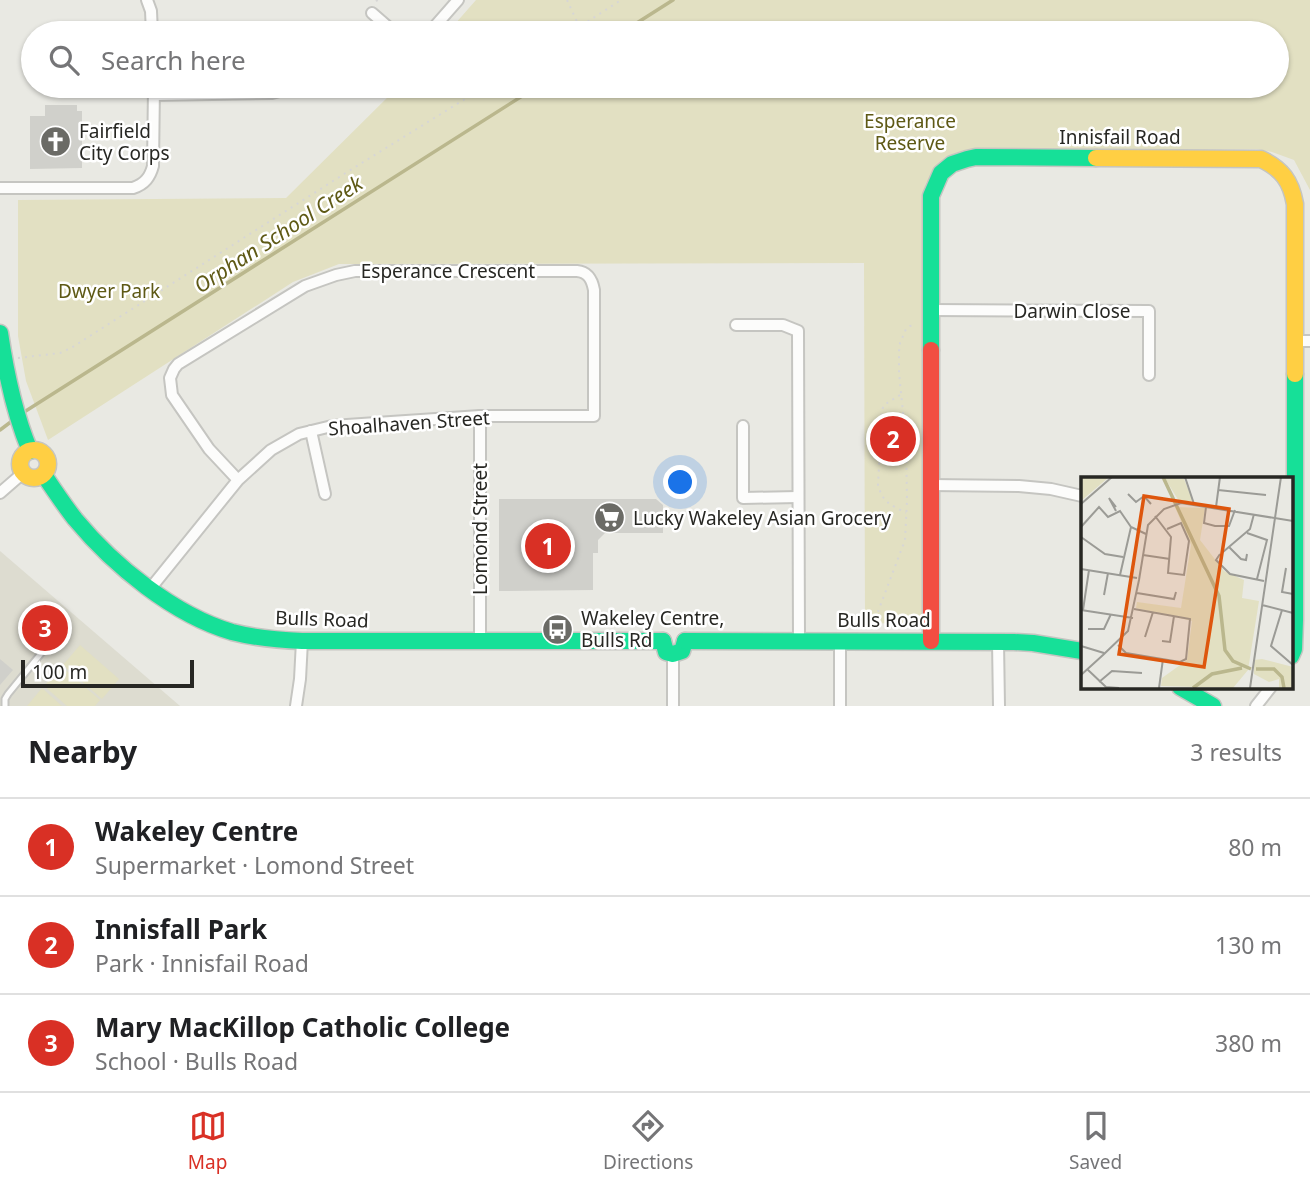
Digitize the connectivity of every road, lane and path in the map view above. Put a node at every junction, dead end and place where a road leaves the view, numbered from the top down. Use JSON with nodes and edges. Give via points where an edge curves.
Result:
{"nodes":[{"id":1,"x":147,"y":0,"type":"edge"},
{"id":2,"x":376,"y":0,"type":"edge"},
{"id":3,"x":458,"y":0,"type":"edge"},
{"id":4,"x":567,"y":0,"type":"edge"},
{"id":5,"x":621,"y":0,"type":"edge"},
{"id":6,"x":381,"y":4,"type":"dead end"},
{"id":7,"x":372,"y":13,"type":"dead end"},
{"id":8,"x":151,"y":21,"type":"edge"},
{"id":9,"x":381,"y":21,"type":"edge"},
{"id":10,"x":440,"y":21,"type":"edge"},
{"id":11,"x":577,"y":21,"type":"edge"},
{"id":12,"x":589,"y":21,"type":"edge"},
{"id":13,"x":154,"y":98,"type":"edge"},
{"id":14,"x":467,"y":98,"type":"edge"},
{"id":15,"x":0,"y":188,"type":"edge"},
{"id":16,"x":589,"y":276,"type":"joint"},
{"id":17,"x":931,"y":316,"type":"junction"},
{"id":18,"x":736,"y":325,"type":"dead end"},
{"id":19,"x":0,"y":332,"type":"edge"},
{"id":20,"x":1303,"y":341,"type":"edge"},
{"id":21,"x":16,"y":358,"type":"dead end"},
{"id":22,"x":1149,"y":375,"type":"dead end"},
{"id":23,"x":901,"y":394,"type":"junction"},
{"id":24,"x":480,"y":416,"type":"junction"},
{"id":25,"x":743,"y":426,"type":"dead end"},
{"id":26,"x":311,"y":431,"type":"junction"},
{"id":27,"x":30,"y":451,"type":"junction"},
{"id":28,"x":23,"y":473,"type":"junction"},
{"id":29,"x":44,"y":475,"type":"junction"},
{"id":30,"x":238,"y":480,"type":"junction"},
{"id":31,"x":932,"y":485,"type":"junction"},
{"id":32,"x":0,"y":494,"type":"edge"},
{"id":33,"x":325,"y":494,"type":"dead end"},
{"id":34,"x":1081,"y":496,"type":"edge"},
{"id":35,"x":798,"y":497,"type":"junction"},
{"id":36,"x":906,"y":513,"type":"junction"},
{"id":37,"x":150,"y":589,"type":"junction"},
{"id":38,"x":873,"y":625,"type":"dead end"},
{"id":39,"x":56,"y":635,"type":"dead end"},
{"id":40,"x":840,"y":640,"type":"junction"},
{"id":41,"x":302,"y":641,"type":"junction"},
{"id":42,"x":480,"y":641,"type":"junction"},
{"id":43,"x":663,"y":641,"type":"junction"},
{"id":44,"x":685,"y":641,"type":"junction"},
{"id":45,"x":799,"y":641,"type":"junction"},
{"id":46,"x":931,"y":641,"type":"junction"},
{"id":47,"x":998,"y":642,"type":"junction"},
{"id":48,"x":1081,"y":652,"type":"edge"},
{"id":49,"x":673,"y":654,"type":"junction"},
{"id":50,"x":1292,"y":654,"type":"edge"},
{"id":51,"x":1182,"y":688,"type":"edge"},
{"id":52,"x":1269,"y":688,"type":"edge"},
{"id":53,"x":5,"y":706,"type":"edge"},
{"id":54,"x":296,"y":706,"type":"edge"},
{"id":55,"x":673,"y":706,"type":"edge"},
{"id":56,"x":840,"y":706,"type":"edge"},
{"id":57,"x":999,"y":706,"type":"edge"},
{"id":58,"x":1213,"y":706,"type":"edge"},
{"id":59,"x":1256,"y":706,"type":"edge"}],
"edges":[{"from":1,"to":8,"type":"street"},
{"from":2,"to":6,"type":"path"},
{"from":3,"to":10,"type":"street"},
{"from":4,"to":11,"type":"path"},
{"from":5,"to":12,"type":"path"},
{"from":7,"to":9,"type":"street"},
{"from":13,"to":15,"type":"street","via":[[153,166],[144,183],[133,188]]},
{"from":14,"to":21,"type":"path","via":[[71,348],[60,354]]},
{"from":16,"to":24,"type":"street","name":"Shoalhaven Street","via":[[594,290],[594,416]]},
{"from":16,"to":30,"type":"street","name":"Esperance Crescent","via":[[577,271],[355,271],[294,293],[178,364],[170,378],[173,395],[201,438]]},
{"from":17,"to":20,"type":"street","name":"Innisfail Road","via":[[931,196],[944,169],[959,160],[1261,159],[1285,174],[1293,188]]},
{"from":17,"to":22,"type":"street","name":"Darwin Close","via":[[1149,311]]},
{"from":17,"to":23,"type":"path","via":[[909,326],[900,343]]},
{"from":17,"to":31,"type":"street","name":"Innisfail Road"},
{"from":18,"to":35,"type":"street","via":[[783,326],[798,331]]},
{"from":19,"to":27,"type":"street","via":[[6,376]]},
{"from":20,"to":50,"type":"street","name":"Innisfail Road"},
{"from":23,"to":36,"type":"path"},
{"from":23,"to":36,"type":"path","via":[[882,410],[878,485],[881,496]]},
{"from":24,"to":26,"type":"street","name":"Shoalhaven Street"},
{"from":24,"to":42,"type":"street","name":"Lomond Street"},
{"from":25,"to":35,"type":"street","via":[[743,498]]},
{"from":26,"to":30,"type":"street","name":"Shoalhaven Street","via":[[271,450]]},
{"from":26,"to":33,"type":"street"},
{"from":27,"to":28,"type":"street","via":[[21,460]]},
{"from":27,"to":29,"type":"street","via":[[46,457]]},
{"from":28,"to":29,"type":"street","via":[[31,478]]},
{"from":28,"to":32,"type":"street"},
{"from":29,"to":37,"type":"street","name":"Bulls Road","via":[[80,526]]},
{"from":30,"to":37,"type":"street","name":"Shoalhaven Street"},
{"from":31,"to":34,"type":"street","via":[[1026,486]]},
{"from":31,"to":46,"type":"street","name":"Innisfail Road"},
{"from":35,"to":45,"type":"street"},
{"from":36,"to":38,"type":"path","via":[[905,540]]},
{"from":37,"to":41,"type":"street","name":"Bulls Road","via":[[201,620],[233,632]]},
{"from":39,"to":53,"type":"lane","via":[[8,694]]},
{"from":40,"to":45,"type":"street","name":"Bulls Road"},
{"from":40,"to":46,"type":"street","name":"Bulls Road"},
{"from":40,"to":56,"type":"street"},
{"from":41,"to":42,"type":"street","name":"Bulls Road"},
{"from":41,"to":54,"type":"street"},
{"from":42,"to":43,"type":"street","name":"Bulls Road"},
{"from":43,"to":44,"type":"street","via":[[676,632]]},
{"from":43,"to":49,"type":"street","via":[[666,652]]},
{"from":44,"to":45,"type":"street","name":"Bulls Road"},
{"from":44,"to":49,"type":"street","via":[[682,651]]},
{"from":46,"to":47,"type":"street","name":"Bulls Road"},
{"from":47,"to":48,"type":"street","name":"Bulls Road"},
{"from":47,"to":57,"type":"street"},
{"from":49,"to":55,"type":"street"},
{"from":51,"to":58,"type":"street"},
{"from":52,"to":59,"type":"street"}]}
